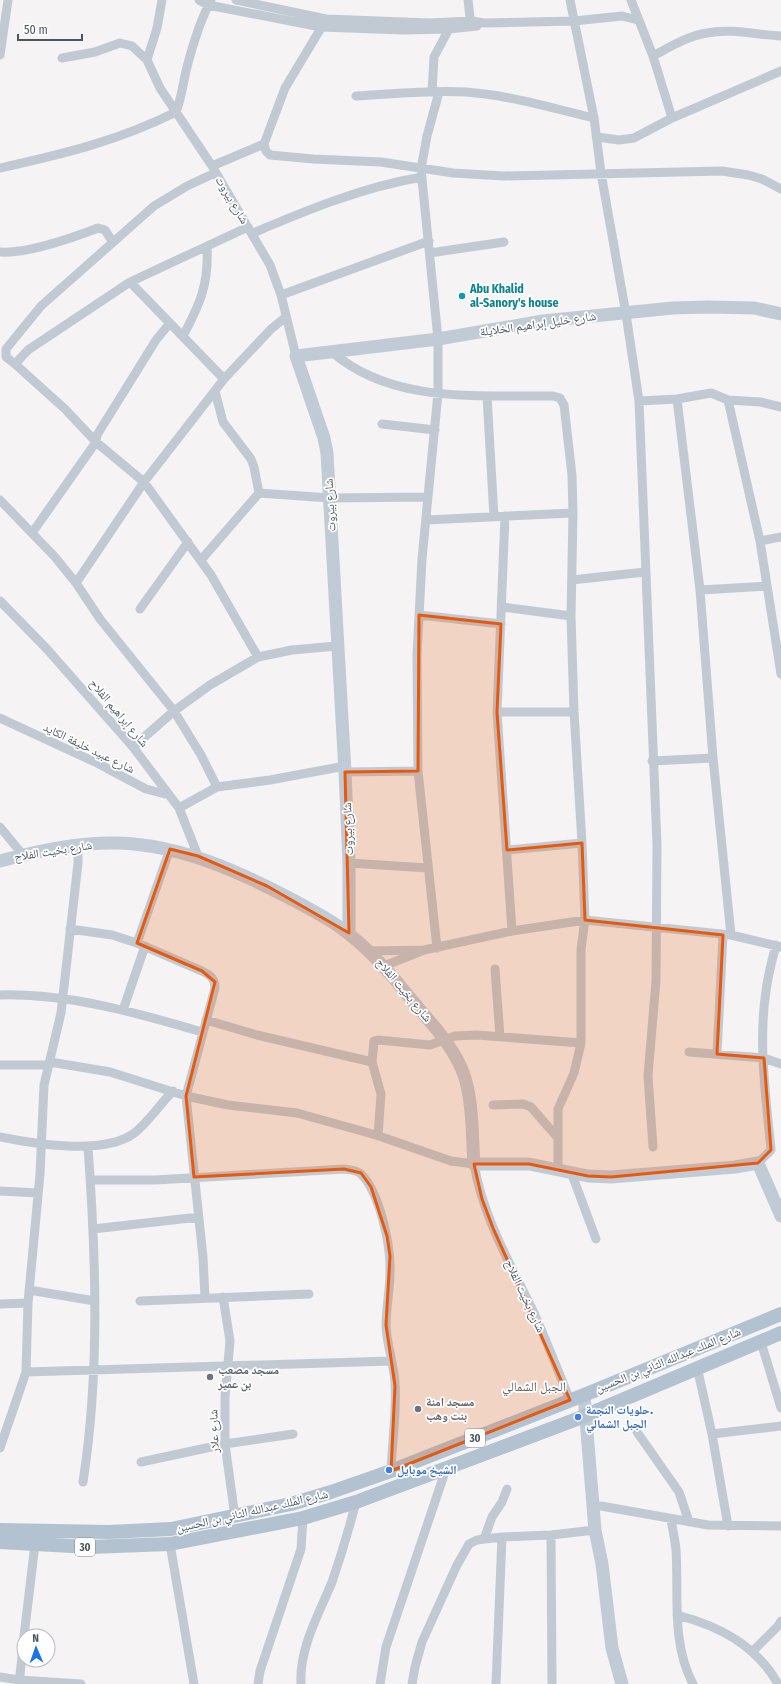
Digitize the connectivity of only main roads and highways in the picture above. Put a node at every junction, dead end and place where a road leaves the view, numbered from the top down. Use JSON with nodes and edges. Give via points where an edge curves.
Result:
{"nodes":[{"id":1,"x":781,"y":1314,"type":"edge"},
{"id":2,"x":781,"y":1333,"type":"edge"},
{"id":3,"x":0,"y":1530,"type":"edge"},
{"id":4,"x":0,"y":1542,"type":"edge"}],
"edges":[{"from":1,"to":3,"type":"main road","name":"شارع الملك عبدالله الثاني بن الحسين","number":"30","via":[[588,1394],[331,1492],[235,1517],[160,1530]]},
{"from":2,"to":4,"type":"main road","name":"شارع الملك عبدالله الثاني بن الحسين","number":"30","via":[[590,1413],[356,1502],[303,1518],[170,1544],[116,1547]]}]}
